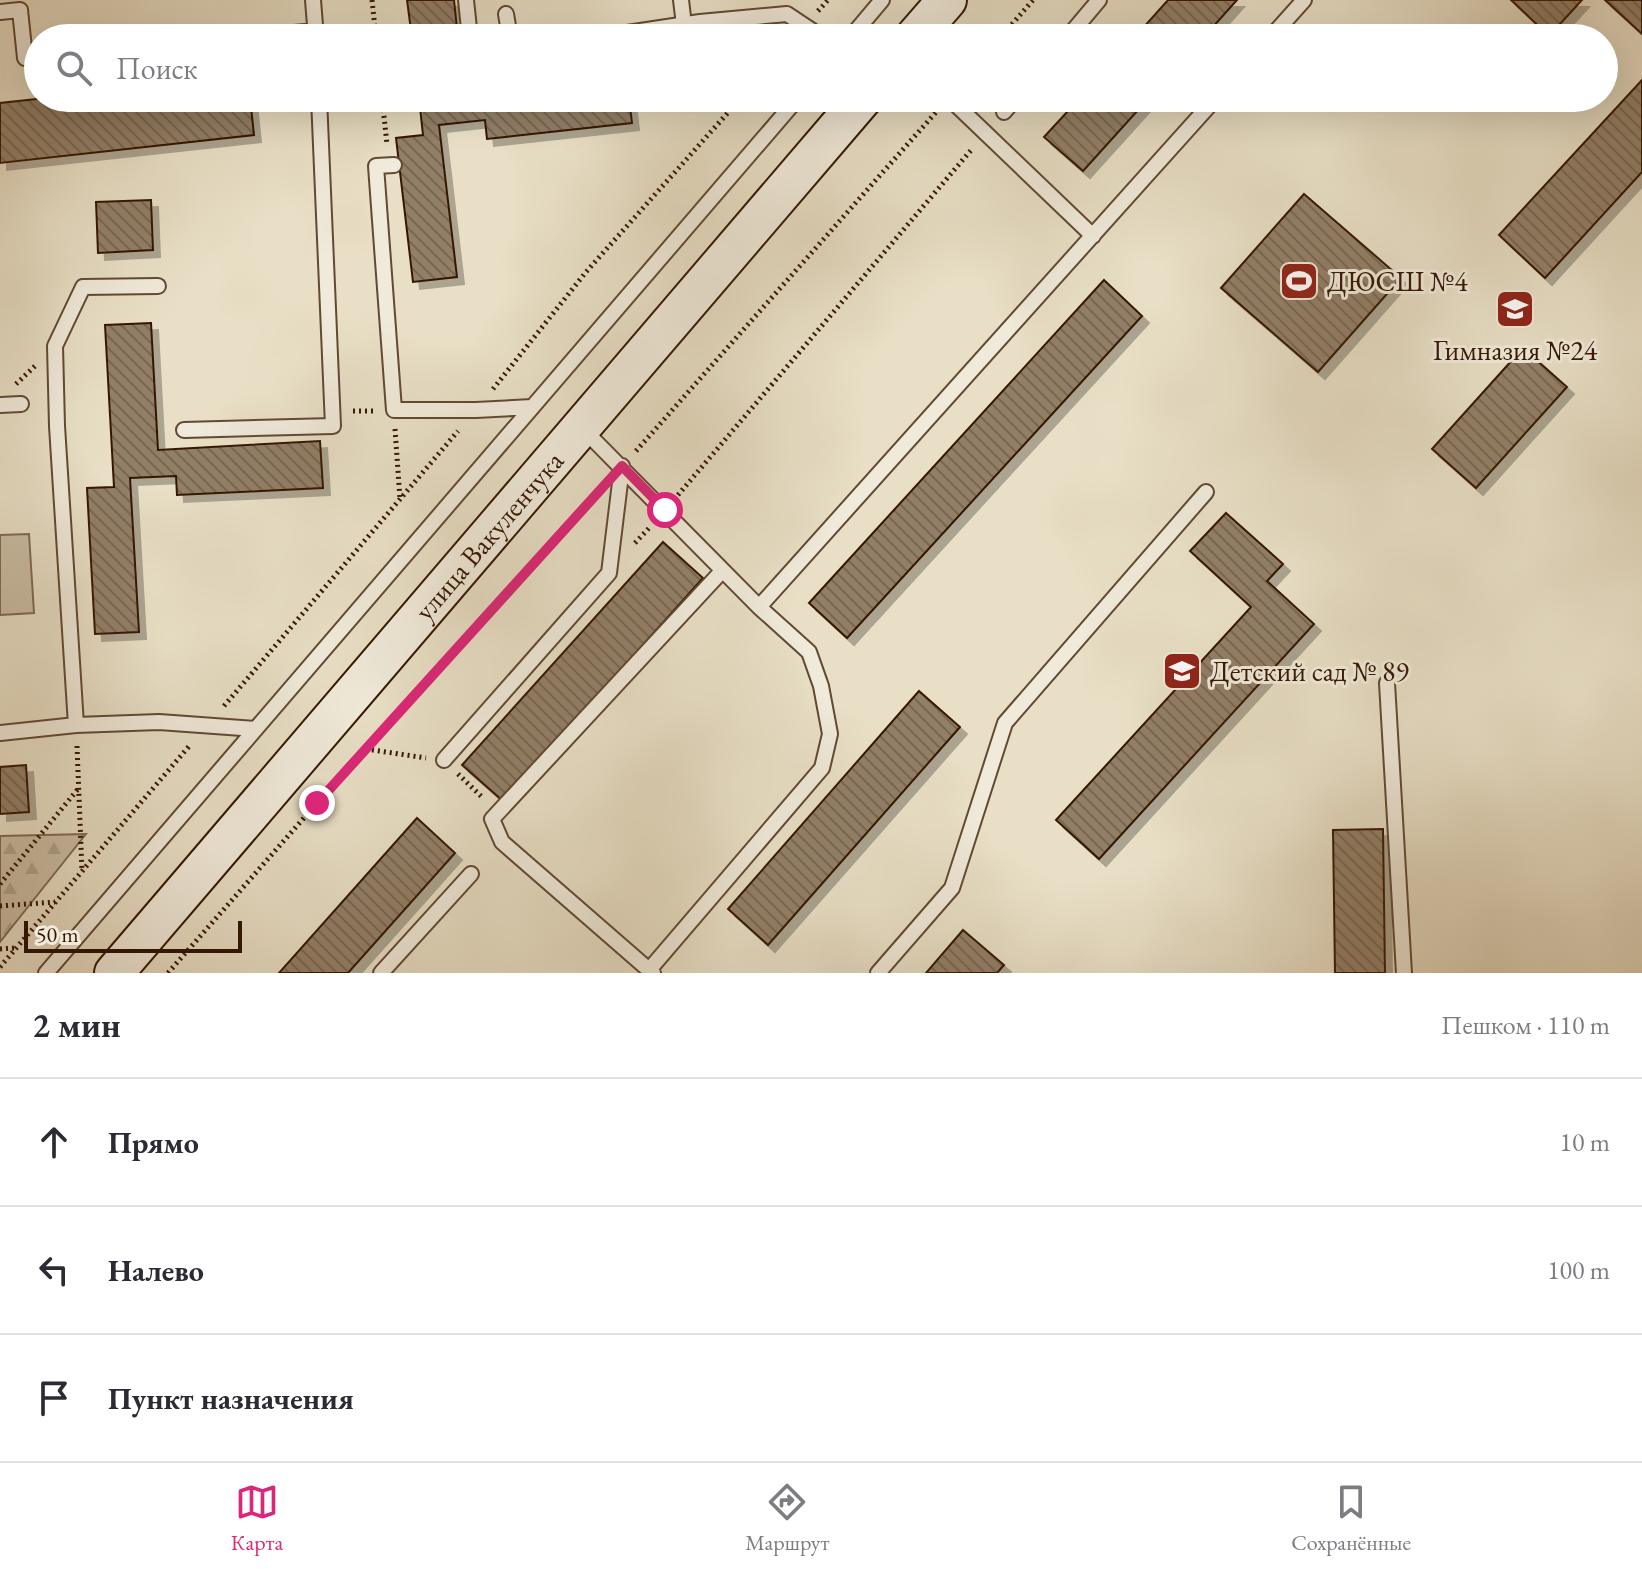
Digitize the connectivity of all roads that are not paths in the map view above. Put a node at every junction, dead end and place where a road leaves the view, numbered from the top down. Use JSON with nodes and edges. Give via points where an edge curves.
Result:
{"nodes":[{"id":1,"x":313,"y":0,"type":"edge"},
{"id":2,"x":466,"y":0,"type":"edge"},
{"id":3,"x":681,"y":0,"type":"edge"},
{"id":4,"x":882,"y":0,"type":"edge"},
{"id":5,"x":947,"y":0,"type":"edge"},
{"id":6,"x":1099,"y":0,"type":"edge"},
{"id":7,"x":1304,"y":0,"type":"edge"},
{"id":8,"x":0,"y":12,"type":"edge"},
{"id":9,"x":506,"y":14,"type":"dead end"},
{"id":10,"x":315,"y":24,"type":"edge"},
{"id":11,"x":469,"y":24,"type":"edge"},
{"id":12,"x":508,"y":24,"type":"edge"},
{"id":13,"x":684,"y":24,"type":"edge"},
{"id":14,"x":693,"y":24,"type":"edge"},
{"id":15,"x":802,"y":24,"type":"edge"},
{"id":16,"x":862,"y":24,"type":"edge"},
{"id":17,"x":926,"y":24,"type":"edge"},
{"id":18,"x":1079,"y":24,"type":"edge"},
{"id":19,"x":1283,"y":24,"type":"edge"},
{"id":20,"x":24,"y":48,"type":"edge"},
{"id":21,"x":320,"y":112,"type":"edge"},
{"id":22,"x":786,"y":112,"type":"edge"},
{"id":23,"x":851,"y":112,"type":"edge"},
{"id":24,"x":959,"y":112,"type":"edge"},
{"id":25,"x":1204,"y":112,"type":"edge"},
{"id":26,"x":392,"y":165,"type":"road end"},
{"id":27,"x":1093,"y":236,"type":"junction"},
{"id":28,"x":158,"y":286,"type":"dead end"},
{"id":29,"x":21,"y":404,"type":"dead end"},
{"id":30,"x":0,"y":405,"type":"edge"},
{"id":31,"x":532,"y":407,"type":"junction"},
{"id":32,"x":581,"y":427,"type":"junction"},
{"id":33,"x":184,"y":430,"type":"dead end"},
{"id":34,"x":622,"y":466,"type":"junction"},
{"id":35,"x":1206,"y":492,"type":"dead end"},
{"id":36,"x":722,"y":571,"type":"junction"},
{"id":37,"x":759,"y":607,"type":"junction"},
{"id":38,"x":1387,"y":683,"type":"dead end"},
{"id":39,"x":76,"y":725,"type":"junction"},
{"id":40,"x":256,"y":729,"type":"junction"},
{"id":41,"x":0,"y":733,"type":"edge"},
{"id":42,"x":444,"y":760,"type":"road end"},
{"id":43,"x":471,"y":874,"type":"dead end"},
{"id":44,"x":651,"y":971,"type":"edge"},
{"id":45,"x":46,"y":973,"type":"edge"},
{"id":46,"x":114,"y":973,"type":"edge"},
{"id":47,"x":381,"y":973,"type":"edge"},
{"id":48,"x":878,"y":973,"type":"edge"},
{"id":49,"x":1404,"y":973,"type":"edge"}],
"edges":[{"from":1,"to":10,"type":"lane"},
{"from":2,"to":11,"type":"lane"},
{"from":3,"to":13,"type":"lane"},
{"from":4,"to":16,"type":"lane"},
{"from":5,"to":17,"type":"main road"},
{"from":6,"to":18,"type":"lane"},
{"from":7,"to":19,"type":"lane"},
{"from":8,"to":20,"type":"lane","via":[[20,10]]},
{"from":9,"to":12,"type":"lane"},
{"from":14,"to":15,"type":"lane","via":[[787,14]]},
{"from":21,"to":33,"type":"lane","via":[[333,426]]},
{"from":22,"to":31,"type":"lane"},
{"from":23,"to":32,"type":"main road","name":"улица Вакуленчука"},
{"from":24,"to":27,"type":"lane"},
{"from":25,"to":27,"type":"lane"},
{"from":26,"to":31,"type":"lane","via":[[376,166],[394,410]]},
{"from":27,"to":37,"type":"lane"},
{"from":28,"to":39,"type":"lane","via":[[83,287],[55,346]]},
{"from":29,"to":30,"type":"lane"},
{"from":31,"to":40,"type":"lane"},
{"from":32,"to":34,"type":"lane"},
{"from":32,"to":46,"type":"main road","name":"улица Вакуленчука"},
{"from":34,"to":36,"type":"lane"},
{"from":34,"to":42,"type":"lane","via":[[609,573]]},
{"from":35,"to":48,"type":"lane","via":[[1005,723],[952,888]]},
{"from":36,"to":37,"type":"lane"},
{"from":36,"to":44,"type":"lane","via":[[492,819],[502,842]]},
{"from":37,"to":44,"type":"lane","via":[[809,652],[830,734],[822,768]]},
{"from":38,"to":49,"type":"lane"},
{"from":39,"to":40,"type":"lane","via":[[159,722]]},
{"from":39,"to":41,"type":"lane"},
{"from":40,"to":45,"type":"lane"},
{"from":43,"to":47,"type":"lane"}]}
